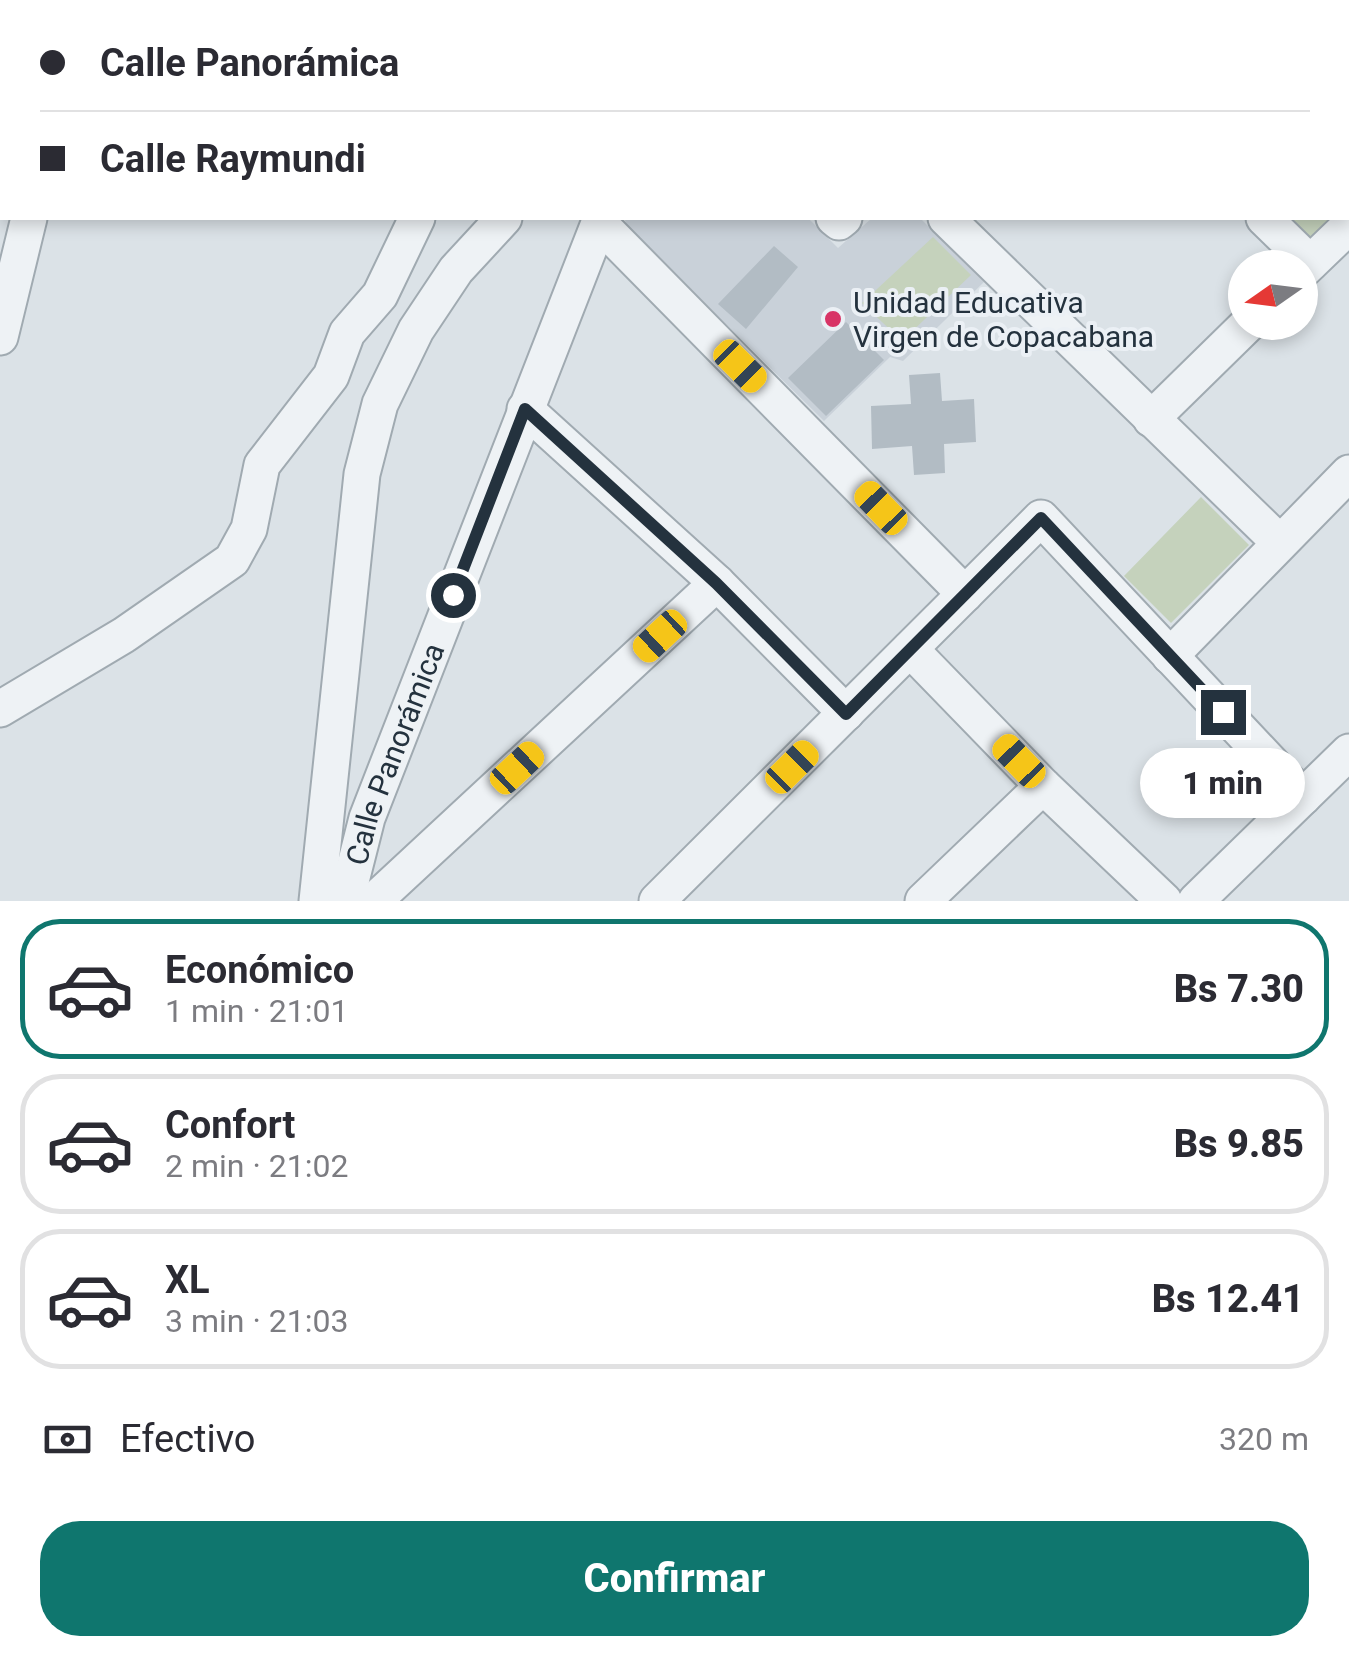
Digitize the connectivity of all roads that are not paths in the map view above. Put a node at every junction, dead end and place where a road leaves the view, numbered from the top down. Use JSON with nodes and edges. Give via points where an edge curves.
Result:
{"nodes":[{"id":1,"x":29,"y":220,"type":"edge"},
{"id":2,"x":415,"y":220,"type":"edge"},
{"id":3,"x":502,"y":220,"type":"edge"},
{"id":4,"x":948,"y":220,"type":"edge"},
{"id":5,"x":1266,"y":220,"type":"edge"},
{"id":6,"x":601,"y":221,"type":"edge"},
{"id":7,"x":1349,"y":226,"type":"edge"},
{"id":8,"x":1290,"y":250,"type":"edge"},
{"id":9,"x":1318,"y":256,"type":"edge"},
{"id":10,"x":0,"y":336,"type":"edge"},
{"id":11,"x":1232,"y":340,"type":"edge"},
{"id":12,"x":525,"y":409,"type":"junction"},
{"id":13,"x":1151,"y":420,"type":"junction"},
{"id":14,"x":1349,"y":473,"type":"edge"},
{"id":15,"x":1278,"y":541,"type":"junction"},
{"id":16,"x":716,"y":583,"type":"junction"},
{"id":17,"x":966,"y":594,"type":"junction"},
{"id":18,"x":910,"y":649,"type":"junction"},
{"id":19,"x":1170,"y":656,"type":"junction"},
{"id":20,"x":0,"y":709,"type":"edge"},
{"id":21,"x":846,"y":714,"type":"junction"},
{"id":22,"x":1349,"y":752,"type":"edge"},
{"id":23,"x":1043,"y":786,"type":"junction"},
{"id":24,"x":1303,"y":798,"type":"junction"},
{"id":25,"x":318,"y":901,"type":"edge"},
{"id":26,"x":346,"y":901,"type":"edge"},
{"id":27,"x":374,"y":901,"type":"edge"},
{"id":28,"x":658,"y":901,"type":"edge"},
{"id":29,"x":923,"y":901,"type":"edge"},
{"id":30,"x":1164,"y":901,"type":"edge"},
{"id":31,"x":1196,"y":901,"type":"edge"}],
"edges":[{"from":1,"to":10,"type":"street"},
{"from":2,"to":20,"type":"street","via":[[380,295],[347,333],[331,376],[262,465],[249,529],[232,560]]},
{"from":3,"to":25,"type":"street","via":[[426,315],[380,404],[362,474]]},
{"from":4,"to":13,"type":"street"},
{"from":5,"to":8,"type":"street"},
{"from":6,"to":12,"type":"street","name":"Calle Panorámica"},
{"from":6,"to":17,"type":"street"},
{"from":7,"to":9,"type":"street"},
{"from":11,"to":13,"type":"street"},
{"from":12,"to":16,"type":"street"},
{"from":12,"to":26,"type":"street","name":"Calle Panorámica","via":[[367,818]]},
{"from":13,"to":15,"type":"street"},
{"from":14,"to":15,"type":"street"},
{"from":15,"to":19,"type":"street"},
{"from":16,"to":21,"type":"street"},
{"from":16,"to":27,"type":"street"},
{"from":17,"to":18,"type":"street"},
{"from":17,"to":19,"type":"street","via":[[1041,518]]},
{"from":18,"to":21,"type":"street"},
{"from":18,"to":23,"type":"street"},
{"from":19,"to":24,"type":"street"},
{"from":21,"to":28,"type":"street"},
{"from":22,"to":24,"type":"street"},
{"from":23,"to":29,"type":"street"},
{"from":23,"to":30,"type":"street"},
{"from":24,"to":31,"type":"street"}]}
